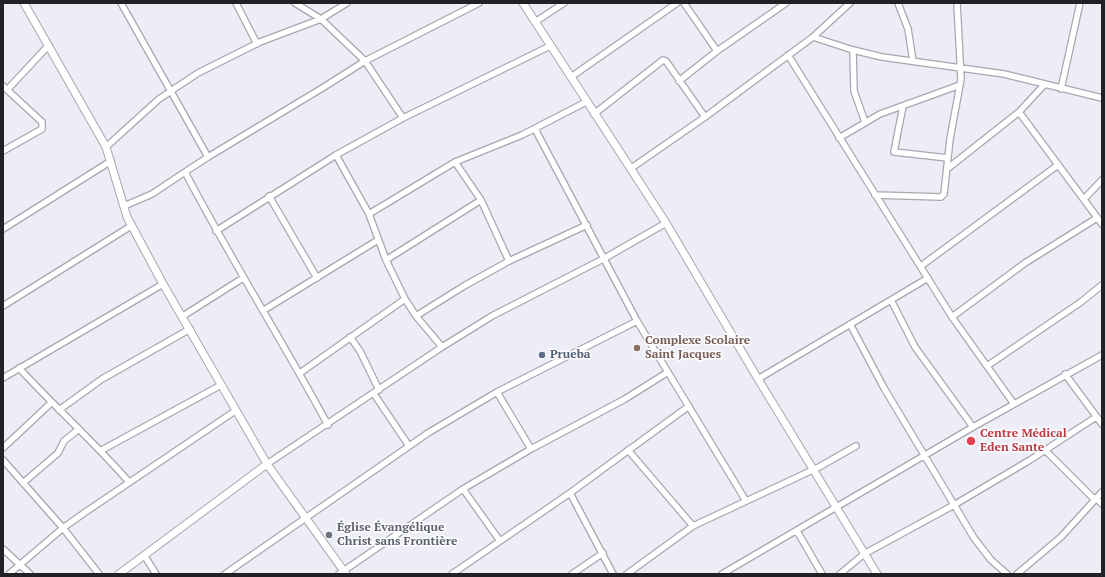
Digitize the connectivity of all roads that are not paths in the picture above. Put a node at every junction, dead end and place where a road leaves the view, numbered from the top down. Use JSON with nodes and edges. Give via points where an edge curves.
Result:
{"nodes":[{"id":1,"x":24,"y":3,"type":"edge"},
{"id":2,"x":121,"y":3,"type":"edge"},
{"id":3,"x":236,"y":3,"type":"edge"},
{"id":4,"x":295,"y":3,"type":"edge"},
{"id":5,"x":347,"y":3,"type":"edge"},
{"id":6,"x":479,"y":3,"type":"edge"},
{"id":7,"x":523,"y":3,"type":"edge"},
{"id":8,"x":564,"y":3,"type":"edge"},
{"id":9,"x":677,"y":3,"type":"edge"},
{"id":10,"x":684,"y":3,"type":"edge"},
{"id":11,"x":786,"y":3,"type":"edge"},
{"id":12,"x":850,"y":3,"type":"edge"},
{"id":13,"x":898,"y":3,"type":"edge"},
{"id":14,"x":957,"y":3,"type":"edge"},
{"id":15,"x":1080,"y":3,"type":"edge"},
{"id":16,"x":321,"y":19,"type":"junction"},
{"id":17,"x":535,"y":22,"type":"junction"},
{"id":18,"x":813,"y":37,"type":"junction"},
{"id":19,"x":257,"y":44,"type":"junction"},
{"id":20,"x":49,"y":45,"type":"junction"},
{"id":21,"x":550,"y":46,"type":"junction"},
{"id":22,"x":852,"y":50,"type":"junction"},
{"id":23,"x":718,"y":51,"type":"junction"},
{"id":24,"x":788,"y":55,"type":"junction"},
{"id":25,"x":365,"y":61,"type":"junction"},
{"id":26,"x":913,"y":61,"type":"junction"},
{"id":27,"x":960,"y":68,"type":"junction"},
{"id":28,"x":571,"y":77,"type":"junction"},
{"id":29,"x":679,"y":81,"type":"junction"},
{"id":30,"x":960,"y":85,"type":"junction"},
{"id":31,"x":1044,"y":85,"type":"junction"},
{"id":32,"x":5,"y":88,"type":"edge"},
{"id":33,"x":1061,"y":89,"type":"junction"},
{"id":34,"x":170,"y":91,"type":"junction"},
{"id":35,"x":1102,"y":98,"type":"edge"},
{"id":36,"x":586,"y":102,"type":"junction"},
{"id":37,"x":903,"y":106,"type":"junction"},
{"id":38,"x":1019,"y":112,"type":"junction"},
{"id":39,"x":594,"y":114,"type":"junction"},
{"id":40,"x":705,"y":117,"type":"junction"},
{"id":41,"x":403,"y":118,"type":"junction"},
{"id":42,"x":865,"y":122,"type":"junction"},
{"id":43,"x":535,"y":129,"type":"junction"},
{"id":44,"x":839,"y":138,"type":"junction"},
{"id":45,"x":106,"y":147,"type":"junction"},
{"id":46,"x":5,"y":148,"type":"edge"},
{"id":47,"x":336,"y":155,"type":"junction"},
{"id":48,"x":208,"y":157,"type":"junction"},
{"id":49,"x":948,"y":158,"type":"junction"},
{"id":50,"x":111,"y":161,"type":"junction"},
{"id":51,"x":456,"y":162,"type":"junction"},
{"id":52,"x":1058,"y":165,"type":"junction"},
{"id":53,"x":630,"y":169,"type":"junction"},
{"id":54,"x":947,"y":169,"type":"junction"},
{"id":55,"x":185,"y":172,"type":"junction"},
{"id":56,"x":1102,"y":180,"type":"edge"},
{"id":57,"x":875,"y":195,"type":"junction"},
{"id":58,"x":268,"y":196,"type":"junction"},
{"id":59,"x":1084,"y":199,"type":"junction"},
{"id":60,"x":481,"y":200,"type":"junction"},
{"id":61,"x":124,"y":206,"type":"junction"},
{"id":62,"x":370,"y":214,"type":"junction"},
{"id":63,"x":1097,"y":218,"type":"junction"},
{"id":64,"x":666,"y":223,"type":"junction"},
{"id":65,"x":1102,"y":224,"type":"edge"},
{"id":66,"x":587,"y":225,"type":"junction"},
{"id":67,"x":131,"y":226,"type":"junction"},
{"id":68,"x":3,"y":229,"type":"edge"},
{"id":69,"x":216,"y":231,"type":"junction"},
{"id":70,"x":378,"y":240,"type":"junction"},
{"id":71,"x":605,"y":258,"type":"junction"},
{"id":72,"x":386,"y":260,"type":"junction"},
{"id":73,"x":509,"y":261,"type":"junction"},
{"id":74,"x":921,"y":266,"type":"junction"},
{"id":75,"x":244,"y":278,"type":"junction"},
{"id":76,"x":317,"y":278,"type":"junction"},
{"id":77,"x":928,"y":278,"type":"junction"},
{"id":78,"x":163,"y":284,"type":"junction"},
{"id":79,"x":1102,"y":285,"type":"edge"},
{"id":80,"x":405,"y":298,"type":"junction"},
{"id":81,"x":891,"y":300,"type":"junction"},
{"id":82,"x":3,"y":306,"type":"edge"},
{"id":83,"x":264,"y":310,"type":"junction"},
{"id":84,"x":182,"y":316,"type":"junction"},
{"id":85,"x":416,"y":316,"type":"junction"},
{"id":86,"x":952,"y":317,"type":"junction"},
{"id":87,"x":637,"y":320,"type":"junction"},
{"id":88,"x":850,"y":324,"type":"junction"},
{"id":89,"x":190,"y":328,"type":"junction"},
{"id":90,"x":350,"y":337,"type":"junction"},
{"id":91,"x":442,"y":347,"type":"junction"},
{"id":92,"x":1102,"y":355,"type":"edge"},
{"id":93,"x":987,"y":366,"type":"junction"},
{"id":94,"x":19,"y":368,"type":"junction"},
{"id":95,"x":668,"y":372,"type":"junction"},
{"id":96,"x":300,"y":373,"type":"junction"},
{"id":97,"x":1065,"y":374,"type":"junction"},
{"id":98,"x":3,"y":378,"type":"edge"},
{"id":99,"x":758,"y":379,"type":"junction"},
{"id":100,"x":221,"y":385,"type":"junction"},
{"id":101,"x":379,"y":390,"type":"junction"},
{"id":102,"x":497,"y":392,"type":"junction"},
{"id":103,"x":374,"y":394,"type":"junction"},
{"id":104,"x":51,"y":403,"type":"junction"},
{"id":105,"x":1014,"y":404,"type":"junction"},
{"id":106,"x":688,"y":406,"type":"junction"},
{"id":107,"x":59,"y":410,"type":"junction"},
{"id":108,"x":235,"y":411,"type":"junction"},
{"id":109,"x":1096,"y":417,"type":"junction"},
{"id":110,"x":1102,"y":424,"type":"edge"},
{"id":111,"x":328,"y":425,"type":"junction"},
{"id":112,"x":973,"y":427,"type":"junction"},
{"id":113,"x":80,"y":429,"type":"junction"},
{"id":114,"x":409,"y":446,"type":"junction"},
{"id":115,"x":856,"y":446,"type":"dead end"},
{"id":116,"x":3,"y":448,"type":"edge"},
{"id":117,"x":531,"y":449,"type":"junction"},
{"id":118,"x":102,"y":450,"type":"junction"},
{"id":119,"x":628,"y":450,"type":"junction"},
{"id":120,"x":1044,"y":450,"type":"junction"},
{"id":121,"x":925,"y":455,"type":"junction"},
{"id":122,"x":3,"y":460,"type":"edge"},
{"id":123,"x":267,"y":464,"type":"junction"},
{"id":124,"x":813,"y":470,"type":"junction"},
{"id":125,"x":129,"y":482,"type":"junction"},
{"id":126,"x":23,"y":483,"type":"junction"},
{"id":127,"x":463,"y":489,"type":"junction"},
{"id":128,"x":1102,"y":492,"type":"edge"},
{"id":129,"x":570,"y":493,"type":"junction"},
{"id":130,"x":1096,"y":499,"type":"junction"},
{"id":131,"x":746,"y":501,"type":"junction"},
{"id":132,"x":1102,"y":504,"type":"edge"},
{"id":133,"x":954,"y":505,"type":"junction"},
{"id":134,"x":836,"y":508,"type":"junction"},
{"id":135,"x":306,"y":517,"type":"junction"},
{"id":136,"x":692,"y":526,"type":"junction"},
{"id":137,"x":63,"y":528,"type":"junction"},
{"id":138,"x":797,"y":531,"type":"junction"},
{"id":139,"x":500,"y":541,"type":"junction"},
{"id":140,"x":3,"y":549,"type":"edge"},
{"id":141,"x":603,"y":553,"type":"junction"},
{"id":142,"x":864,"y":554,"type":"junction"},
{"id":143,"x":144,"y":555,"type":"junction"},
{"id":144,"x":21,"y":565,"type":"junction"},
{"id":145,"x":343,"y":573,"type":"edge"},
{"id":146,"x":10,"y":574,"type":"edge"},
{"id":147,"x":30,"y":574,"type":"edge"},
{"id":148,"x":99,"y":574,"type":"edge"},
{"id":149,"x":119,"y":574,"type":"edge"},
{"id":150,"x":156,"y":574,"type":"edge"},
{"id":151,"x":226,"y":574,"type":"edge"},
{"id":152,"x":452,"y":574,"type":"edge"},
{"id":153,"x":572,"y":574,"type":"edge"},
{"id":154,"x":613,"y":574,"type":"edge"},
{"id":155,"x":627,"y":574,"type":"edge"},
{"id":156,"x":722,"y":574,"type":"edge"},
{"id":157,"x":822,"y":574,"type":"edge"},
{"id":158,"x":840,"y":574,"type":"edge"},
{"id":159,"x":877,"y":574,"type":"edge"},
{"id":160,"x":1007,"y":574,"type":"edge"},
{"id":161,"x":1017,"y":574,"type":"edge"}],
"edges":[{"from":1,"to":20,"type":"street"},
{"from":2,"to":34,"type":"street"},
{"from":3,"to":19,"type":"street"},
{"from":4,"to":16,"type":"street"},
{"from":5,"to":16,"type":"street"},
{"from":6,"to":25,"type":"street"},
{"from":7,"to":17,"type":"street"},
{"from":8,"to":17,"type":"street"},
{"from":9,"to":28,"type":"street"},
{"from":10,"to":23,"type":"street"},
{"from":11,"to":23,"type":"street"},
{"from":12,"to":18,"type":"street"},
{"from":13,"to":26,"type":"street","via":[[908,29]]},
{"from":14,"to":27,"type":"street"},
{"from":15,"to":33,"type":"street"},
{"from":16,"to":19,"type":"street"},
{"from":16,"to":25,"type":"street"},
{"from":17,"to":21,"type":"street"},
{"from":18,"to":22,"type":"street"},
{"from":18,"to":24,"type":"street"},
{"from":19,"to":34,"type":"street","via":[[198,73]]},
{"from":20,"to":32,"type":"street"},
{"from":20,"to":45,"type":"street"},
{"from":21,"to":28,"type":"street"},
{"from":21,"to":41,"type":"street"},
{"from":22,"to":26,"type":"street"},
{"from":22,"to":42,"type":"street","via":[[854,91]]},
{"from":23,"to":29,"type":"street"},
{"from":24,"to":40,"type":"street"},
{"from":24,"to":44,"type":"street"},
{"from":25,"to":41,"type":"street"},
{"from":25,"to":48,"type":"street"},
{"from":26,"to":27,"type":"street"},
{"from":27,"to":30,"type":"street"},
{"from":27,"to":31,"type":"street","via":[[1004,74]]},
{"from":28,"to":36,"type":"street"},
{"from":29,"to":39,"type":"street","via":[[663,60]]},
{"from":29,"to":40,"type":"street"},
{"from":30,"to":37,"type":"street"},
{"from":30,"to":49,"type":"street"},
{"from":31,"to":33,"type":"street"},
{"from":31,"to":38,"type":"street"},
{"from":32,"to":46,"type":"street","via":[[42,122],[43,126],[42,130]]},
{"from":33,"to":35,"type":"street"},
{"from":34,"to":45,"type":"street"},
{"from":34,"to":48,"type":"street"},
{"from":36,"to":39,"type":"street"},
{"from":36,"to":43,"type":"street"},
{"from":37,"to":42,"type":"street"},
{"from":37,"to":49,"type":"street","via":[[894,152]]},
{"from":38,"to":52,"type":"street"},
{"from":38,"to":54,"type":"street"},
{"from":39,"to":53,"type":"street"},
{"from":40,"to":53,"type":"street"},
{"from":41,"to":47,"type":"street"},
{"from":42,"to":44,"type":"street"},
{"from":43,"to":51,"type":"street"},
{"from":43,"to":66,"type":"street"},
{"from":44,"to":57,"type":"street"},
{"from":45,"to":50,"type":"street"},
{"from":47,"to":58,"type":"street"},
{"from":47,"to":62,"type":"street"},
{"from":48,"to":55,"type":"street"},
{"from":49,"to":54,"type":"street"},
{"from":50,"to":61,"type":"street"},
{"from":50,"to":68,"type":"street"},
{"from":51,"to":60,"type":"street"},
{"from":51,"to":62,"type":"street"},
{"from":52,"to":59,"type":"street"},
{"from":52,"to":74,"type":"street"},
{"from":53,"to":64,"type":"street"},
{"from":54,"to":57,"type":"street","via":[[944,194],[941,197]]},
{"from":55,"to":61,"type":"street","via":[[152,194]]},
{"from":55,"to":69,"type":"street"},
{"from":56,"to":59,"type":"street"},
{"from":57,"to":74,"type":"street"},
{"from":58,"to":69,"type":"street"},
{"from":58,"to":76,"type":"street"},
{"from":59,"to":63,"type":"street"},
{"from":60,"to":72,"type":"street"},
{"from":60,"to":73,"type":"street"},
{"from":61,"to":67,"type":"street"},
{"from":62,"to":70,"type":"street"},
{"from":63,"to":65,"type":"street"},
{"from":63,"to":86,"type":"street","via":[[1025,263]]},
{"from":64,"to":71,"type":"street"},
{"from":64,"to":99,"type":"street"},
{"from":66,"to":71,"type":"street"},
{"from":66,"to":73,"type":"street"},
{"from":67,"to":78,"type":"street"},
{"from":67,"to":82,"type":"street"},
{"from":69,"to":75,"type":"street"},
{"from":70,"to":72,"type":"street"},
{"from":70,"to":76,"type":"street"},
{"from":71,"to":87,"type":"street"},
{"from":71,"to":91,"type":"street","via":[[515,303]]},
{"from":72,"to":80,"type":"street"},
{"from":73,"to":85,"type":"street"},
{"from":74,"to":77,"type":"street"},
{"from":75,"to":83,"type":"street"},
{"from":75,"to":84,"type":"street"},
{"from":76,"to":83,"type":"street"},
{"from":77,"to":81,"type":"street"},
{"from":77,"to":86,"type":"street"},
{"from":78,"to":84,"type":"street"},
{"from":78,"to":94,"type":"street"},
{"from":79,"to":93,"type":"street"},
{"from":80,"to":85,"type":"street"},
{"from":80,"to":90,"type":"street"},
{"from":81,"to":88,"type":"street"},
{"from":81,"to":112,"type":"street","via":[[915,347]]},
{"from":83,"to":96,"type":"street"},
{"from":84,"to":89,"type":"street"},
{"from":85,"to":91,"type":"street"},
{"from":86,"to":93,"type":"street"},
{"from":87,"to":95,"type":"street"},
{"from":87,"to":102,"type":"street"},
{"from":88,"to":99,"type":"street"},
{"from":88,"to":121,"type":"street","via":[[884,388]]},
{"from":89,"to":100,"type":"street"},
{"from":89,"to":107,"type":"street","via":[[102,379]]},
{"from":90,"to":96,"type":"street"},
{"from":90,"to":101,"type":"street","via":[[360,351]]},
{"from":91,"to":101,"type":"street"},
{"from":92,"to":97,"type":"street"},
{"from":93,"to":105,"type":"street"},
{"from":94,"to":98,"type":"street"},
{"from":94,"to":104,"type":"street"},
{"from":95,"to":106,"type":"street"},
{"from":95,"to":117,"type":"street","via":[[625,399]]},
{"from":96,"to":111,"type":"street"},
{"from":97,"to":105,"type":"street"},
{"from":97,"to":109,"type":"street"},
{"from":99,"to":124,"type":"street"},
{"from":100,"to":108,"type":"street"},
{"from":100,"to":118,"type":"street"},
{"from":101,"to":103,"type":"street"},
{"from":102,"to":114,"type":"street"},
{"from":102,"to":117,"type":"street"},
{"from":103,"to":111,"type":"street"},
{"from":103,"to":114,"type":"street"},
{"from":104,"to":107,"type":"street"},
{"from":104,"to":116,"type":"street"},
{"from":105,"to":112,"type":"street"},
{"from":106,"to":119,"type":"street"},
{"from":106,"to":131,"type":"street"},
{"from":107,"to":113,"type":"street"},
{"from":108,"to":123,"type":"street"},
{"from":108,"to":125,"type":"street"},
{"from":109,"to":110,"type":"street"},
{"from":109,"to":120,"type":"street"},
{"from":111,"to":123,"type":"street"},
{"from":112,"to":121,"type":"street"},
{"from":113,"to":118,"type":"street"},
{"from":113,"to":126,"type":"street","via":[[64,441],[58,453]]},
{"from":114,"to":135,"type":"street"},
{"from":115,"to":124,"type":"street"},
{"from":117,"to":127,"type":"street"},
{"from":118,"to":125,"type":"street"},
{"from":119,"to":129,"type":"street"},
{"from":119,"to":136,"type":"street"},
{"from":120,"to":130,"type":"street"},
{"from":120,"to":133,"type":"street"},
{"from":121,"to":133,"type":"street"},
{"from":121,"to":134,"type":"street"},
{"from":122,"to":126,"type":"street"},
{"from":123,"to":135,"type":"street"},
{"from":123,"to":143,"type":"street"},
{"from":124,"to":131,"type":"street"},
{"from":124,"to":134,"type":"street"},
{"from":125,"to":137,"type":"street"},
{"from":126,"to":137,"type":"street"},
{"from":127,"to":139,"type":"street"},
{"from":127,"to":145,"type":"street"},
{"from":128,"to":130,"type":"street"},
{"from":129,"to":139,"type":"street"},
{"from":129,"to":141,"type":"street"},
{"from":130,"to":132,"type":"street"},
{"from":130,"to":161,"type":"street","via":[[1061,537]]},
{"from":131,"to":136,"type":"street"},
{"from":133,"to":142,"type":"street"},
{"from":133,"to":160,"type":"street","via":[[981,548]]},
{"from":134,"to":138,"type":"street"},
{"from":134,"to":142,"type":"street"},
{"from":135,"to":145,"type":"street"},
{"from":135,"to":151,"type":"street"},
{"from":136,"to":155,"type":"street"},
{"from":137,"to":144,"type":"street"},
{"from":137,"to":148,"type":"street"},
{"from":138,"to":156,"type":"street"},
{"from":138,"to":157,"type":"street"},
{"from":139,"to":152,"type":"street"},
{"from":140,"to":144,"type":"street"},
{"from":141,"to":153,"type":"street"},
{"from":141,"to":154,"type":"street"},
{"from":142,"to":158,"type":"street"},
{"from":142,"to":159,"type":"street"},
{"from":143,"to":149,"type":"street"},
{"from":143,"to":150,"type":"street"},
{"from":144,"to":146,"type":"street"},
{"from":144,"to":147,"type":"street"}]}
